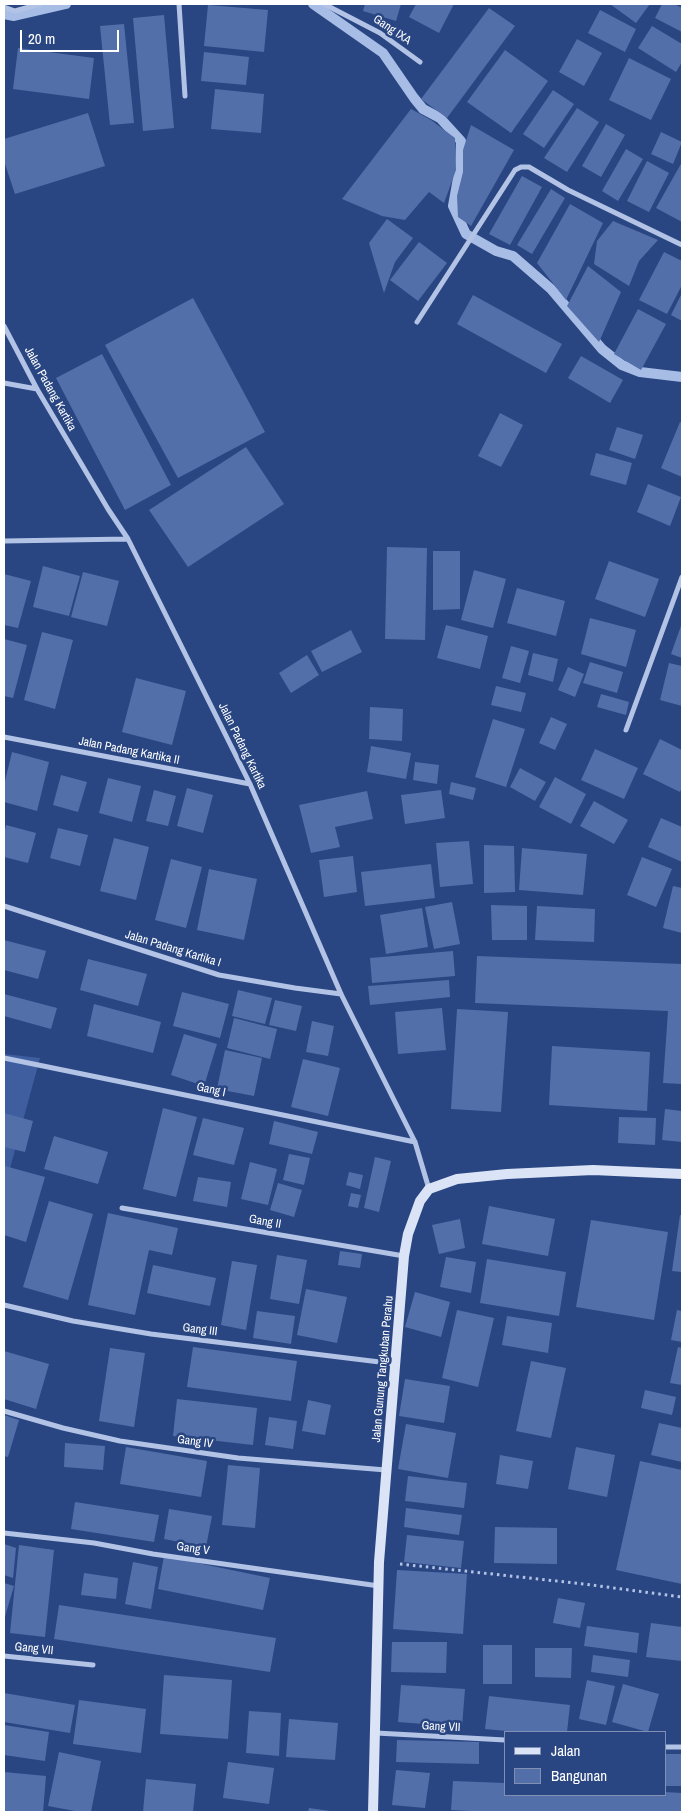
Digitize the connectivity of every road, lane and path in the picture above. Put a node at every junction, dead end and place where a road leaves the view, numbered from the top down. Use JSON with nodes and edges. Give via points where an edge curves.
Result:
{"nodes":[{"id":1,"x":40,"y":4,"type":"edge"},
{"id":2,"x":179,"y":4,"type":"edge"},
{"id":3,"x":324,"y":4,"type":"edge"},
{"id":4,"x":4,"y":7,"type":"edge"},
{"id":5,"x":420,"y":62,"type":"dead end"},
{"id":6,"x":186,"y":96,"type":"dead end"},
{"id":7,"x":682,"y":245,"type":"edge"},
{"id":8,"x":417,"y":322,"type":"dead end"},
{"id":9,"x":4,"y":326,"type":"edge"},
{"id":10,"x":4,"y":383,"type":"edge"},
{"id":11,"x":37,"y":389,"type":"junction"},
{"id":12,"x":128,"y":539,"type":"junction"},
{"id":13,"x":4,"y":541,"type":"edge"},
{"id":14,"x":682,"y":577,"type":"edge"},
{"id":15,"x":626,"y":730,"type":"dead end"},
{"id":16,"x":4,"y":737,"type":"edge"},
{"id":17,"x":250,"y":784,"type":"junction"},
{"id":18,"x":4,"y":906,"type":"edge"},
{"id":19,"x":342,"y":994,"type":"junction"},
{"id":20,"x":4,"y":1058,"type":"edge"},
{"id":21,"x":415,"y":1142,"type":"junction"},
{"id":22,"x":682,"y":1174,"type":"edge"},
{"id":23,"x":430,"y":1189,"type":"junction"},
{"id":24,"x":122,"y":1208,"type":"dead end"},
{"id":25,"x":404,"y":1256,"type":"junction"},
{"id":26,"x":4,"y":1304,"type":"edge"},
{"id":27,"x":397,"y":1364,"type":"junction"},
{"id":28,"x":4,"y":1411,"type":"edge"},
{"id":29,"x":386,"y":1470,"type":"junction"},
{"id":30,"x":4,"y":1533,"type":"edge"},
{"id":31,"x":379,"y":1562,"type":"junction"},
{"id":32,"x":379,"y":1586,"type":"junction"},
{"id":33,"x":682,"y":1597,"type":"edge"},
{"id":34,"x":4,"y":1656,"type":"edge"},
{"id":35,"x":93,"y":1665,"type":"dead end"},
{"id":36,"x":376,"y":1733,"type":"junction"},
{"id":37,"x":503,"y":1740,"type":"edge"},
{"id":38,"x":666,"y":1746,"type":"edge"},
{"id":39,"x":682,"y":1747,"type":"edge"},
{"id":40,"x":373,"y":1812,"type":"edge"}],
"edges":[{"from":1,"to":4,"type":"street","via":[[15,11]]},
{"from":2,"to":6,"type":"street"},
{"from":3,"to":5,"type":"street","name":"Gang IXA","via":[[380,33]]},
{"from":7,"to":8,"type":"street","via":[[568,190],[529,167],[521,167]]},
{"from":9,"to":11,"type":"street","name":"Jalan Padang Kartika"},
{"from":10,"to":11,"type":"street"},
{"from":11,"to":12,"type":"street","name":"Jalan Padang Kartika"},
{"from":12,"to":13,"type":"street"},
{"from":12,"to":17,"type":"street","name":"Jalan Padang Kartika"},
{"from":14,"to":15,"type":"street"},
{"from":16,"to":17,"type":"street","name":"Jalan Padang Kartika II"},
{"from":17,"to":19,"type":"street","name":"Jalan Padang Kartika"},
{"from":18,"to":19,"type":"street","name":"Jalan Padang Kartika I","via":[[219,975]]},
{"from":19,"to":21,"type":"street","name":"Jalan Padang Kartika"},
{"from":20,"to":21,"type":"street","name":"Gang I"},
{"from":21,"to":23,"type":"street","name":"Jalan Padang Kartika"},
{"from":22,"to":23,"type":"street","via":[[593,1170],[507,1174],[457,1179]]},
{"from":23,"to":25,"type":"street","name":"Jalan Gunung Tangkuban Perahu","via":[[420,1200]]},
{"from":24,"to":25,"type":"street","name":"Gang II"},
{"from":25,"to":27,"type":"street","name":"Jalan Gunung Tangkuban Perahu"},
{"from":26,"to":27,"type":"street","name":"Gang III","via":[[73,1321],[151,1334]]},
{"from":27,"to":29,"type":"street","name":"Jalan Gunung Tangkuban Perahu"},
{"from":28,"to":29,"type":"street","name":"Gang IV","via":[[120,1441],[238,1458]]},
{"from":29,"to":31,"type":"street","name":"Jalan Gunung Tangkuban Perahu"},
{"from":30,"to":32,"type":"street","name":"Gang V","via":[[94,1543]]},
{"from":31,"to":32,"type":"street","name":"Jalan Gunung Tangkuban Perahu"},
{"from":31,"to":33,"type":"path"},
{"from":32,"to":36,"type":"street","name":"Jalan Gunung Tangkuban Perahu"},
{"from":34,"to":35,"type":"street","name":"Gang VII"},
{"from":36,"to":37,"type":"street","name":"Gang VII"},
{"from":36,"to":40,"type":"street","name":"Jalan Gunung Tangkuban Perahu"},
{"from":38,"to":39,"type":"street"}]}
